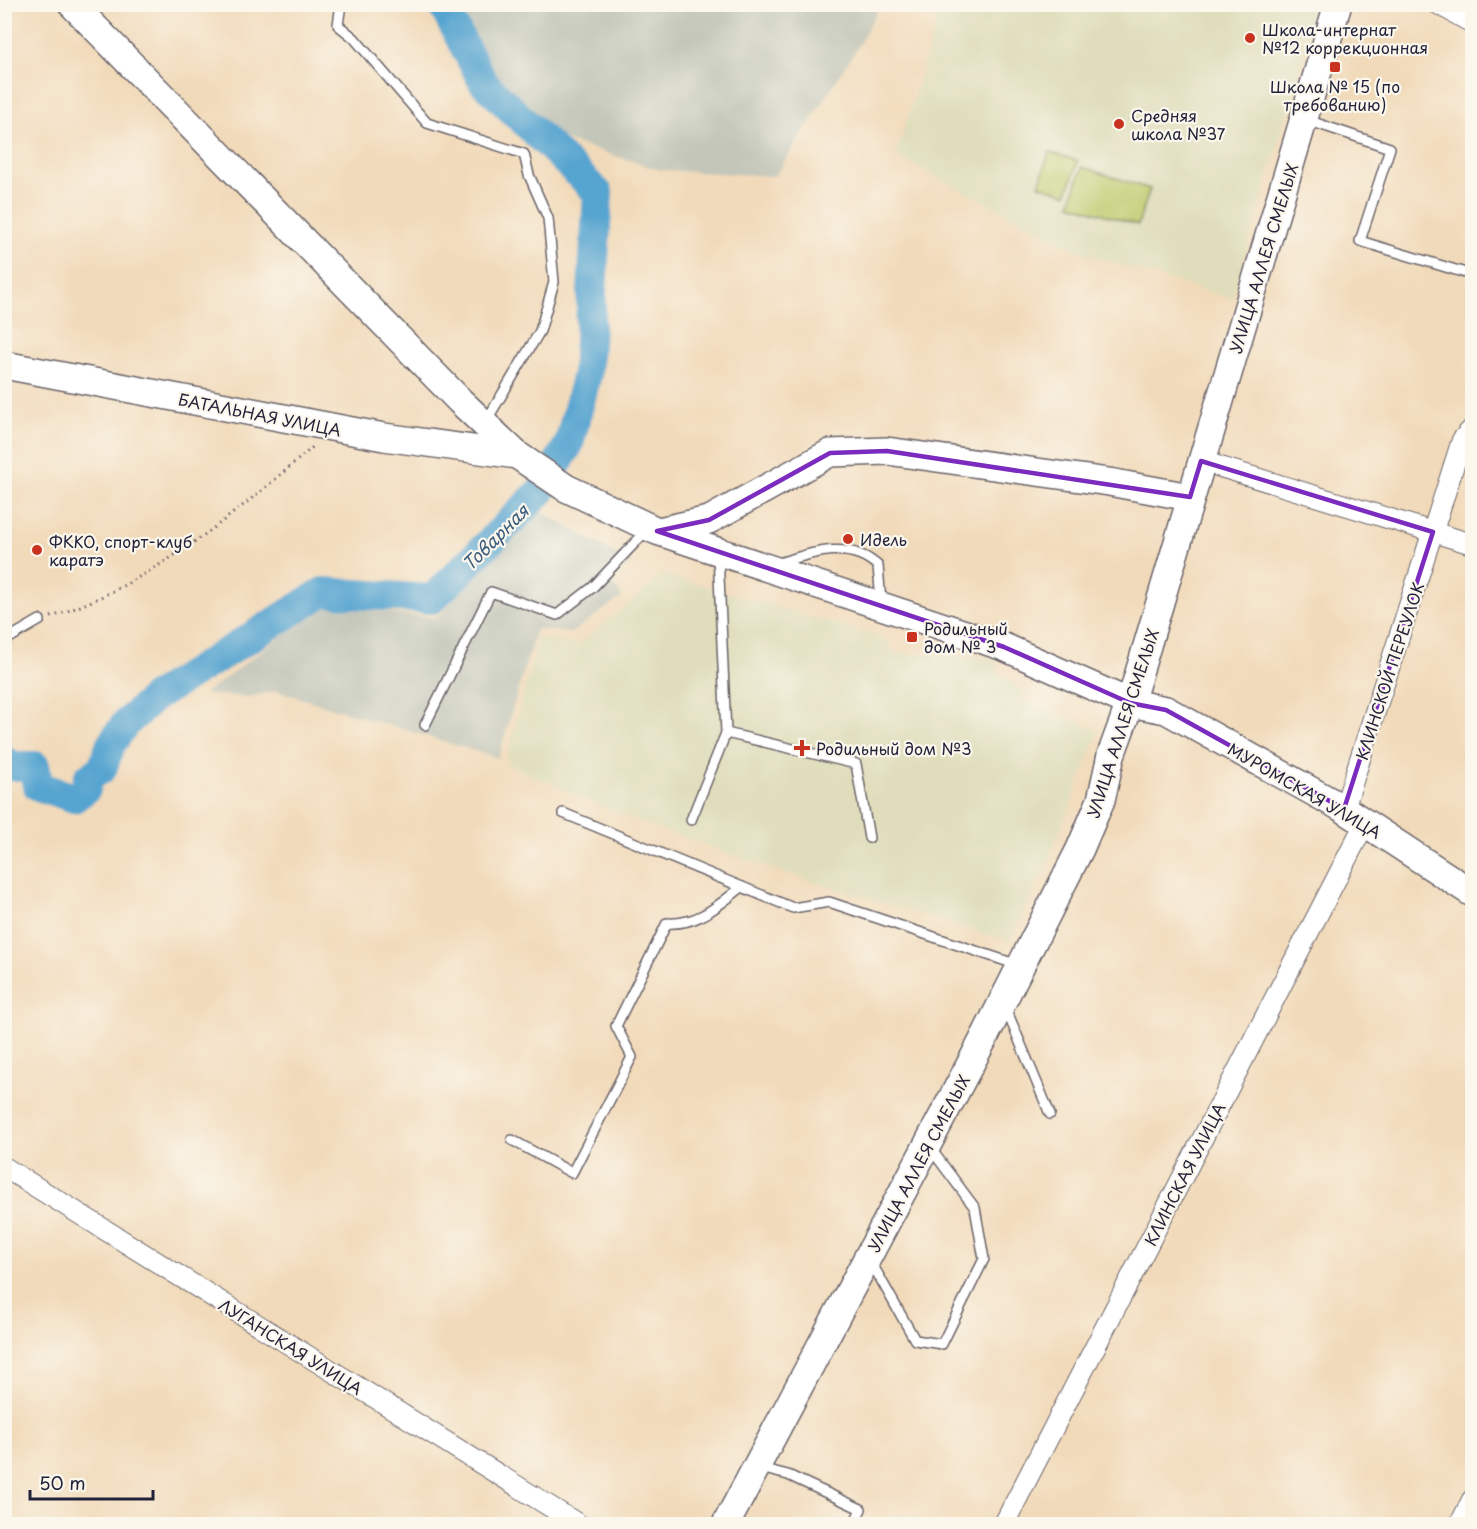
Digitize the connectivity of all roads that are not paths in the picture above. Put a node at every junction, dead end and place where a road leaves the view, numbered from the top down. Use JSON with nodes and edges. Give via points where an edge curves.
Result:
{"nodes":[{"id":1,"x":72,"y":4,"type":"edge"},
{"id":2,"x":341,"y":4,"type":"edge"},
{"id":3,"x":1338,"y":4,"type":"edge"},
{"id":4,"x":1438,"y":4,"type":"edge"},
{"id":5,"x":1473,"y":23,"type":"edge"},
{"id":6,"x":1305,"y":119,"type":"junction"},
{"id":7,"x":1473,"y":275,"type":"edge"},
{"id":8,"x":4,"y":364,"type":"edge"},
{"id":9,"x":460,"y":401,"type":"junction"},
{"id":10,"x":484,"y":425,"type":"junction"},
{"id":11,"x":1473,"y":429,"type":"edge"},
{"id":12,"x":432,"y":446,"type":"junction"},
{"id":13,"x":521,"y":459,"type":"junction"},
{"id":14,"x":1201,"y":461,"type":"junction"},
{"id":15,"x":1190,"y":497,"type":"junction"},
{"id":16,"x":709,"y":520,"type":"junction"},
{"id":17,"x":653,"y":529,"type":"junction"},
{"id":18,"x":1433,"y":532,"type":"junction"},
{"id":19,"x":1473,"y":544,"type":"edge"},
{"id":20,"x":718,"y":552,"type":"junction"},
{"id":21,"x":766,"y":568,"type":"junction"},
{"id":22,"x":882,"y":606,"type":"junction"},
{"id":23,"x":40,"y":620,"type":"road end"},
{"id":24,"x":4,"y":641,"type":"edge"},
{"id":25,"x":1130,"y":703,"type":"junction"},
{"id":26,"x":425,"y":725,"type":"dead end"},
{"id":27,"x":726,"y":733,"type":"junction"},
{"id":28,"x":564,"y":813,"type":"dead end"},
{"id":29,"x":1354,"y":816,"type":"junction"},
{"id":30,"x":691,"y":820,"type":"dead end"},
{"id":31,"x":869,"y":838,"type":"dead end"},
{"id":32,"x":742,"y":886,"type":"junction"},
{"id":33,"x":1473,"y":892,"type":"edge"},
{"id":34,"x":1021,"y":966,"type":"junction"},
{"id":35,"x":1002,"y":1002,"type":"junction"},
{"id":36,"x":1050,"y":1114,"type":"dead end"},
{"id":37,"x":512,"y":1140,"type":"dead end"},
{"id":38,"x":927,"y":1144,"type":"junction"},
{"id":39,"x":4,"y":1167,"type":"edge"},
{"id":40,"x":868,"y":1257,"type":"junction"},
{"id":41,"x":757,"y":1466,"type":"junction"},
{"id":42,"x":1473,"y":1500,"type":"edge"},
{"id":43,"x":578,"y":1524,"type":"edge"},
{"id":44,"x":726,"y":1524,"type":"edge"},
{"id":45,"x":854,"y":1524,"type":"edge"},
{"id":46,"x":1004,"y":1524,"type":"edge"},
{"id":47,"x":1460,"y":1524,"type":"edge"}],
"edges":[{"from":1,"to":9,"type":"main road"},
{"from":2,"to":10,"type":"lane","via":[[338,25],[354,38],[427,123],[524,154],[548,218],[555,282],[540,331]]},
{"from":3,"to":6,"type":"main road","name":"УЛИЦА АЛЛЕЯ СМЕЛЫХ"},
{"from":4,"to":5,"type":"street"},
{"from":6,"to":7,"type":"lane","via":[[1390,148],[1360,241]]},
{"from":6,"to":14,"type":"main road","name":"УЛИЦА АЛЛЕЯ СМЕЛЫХ"},
{"from":8,"to":12,"type":"main road","name":"БАТАЛЬНАЯ УЛИЦА"},
{"from":9,"to":10,"type":"main road"},
{"from":9,"to":12,"type":"main road","via":[[459,415],[449,434]]},
{"from":10,"to":13,"type":"main road"},
{"from":11,"to":18,"type":"street","name":"КЛИНСКОЙ ПЕРЕУЛОК","via":[[1462,440]]},
{"from":12,"to":13,"type":"main road","name":"БАТАЛЬНАЯ УЛИЦА"},
{"from":13,"to":17,"type":"main road","name":"МУРОМСКАЯ УЛИЦА","via":[[566,488]]},
{"from":14,"to":15,"type":"main road","name":"УЛИЦА АЛЛЕЯ СМЕЛЫХ"},
{"from":14,"to":18,"type":"street"},
{"from":15,"to":16,"type":"main road","via":[[887,451],[830,453]]},
{"from":15,"to":25,"type":"main road","name":"УЛИЦА АЛЛЕЯ СМЕЛЫХ"},
{"from":16,"to":17,"type":"main road"},
{"from":16,"to":20,"type":"main road","via":[[705,529],[707,539]]},
{"from":17,"to":20,"type":"main road","name":"МУРОМСКАЯ УЛИЦА"},
{"from":17,"to":26,"type":"lane","via":[[593,587],[557,615],[491,592]]},
{"from":18,"to":19,"type":"street"},
{"from":18,"to":29,"type":"street","name":"КЛИНСКОЙ ПЕРЕУЛОК"},
{"from":20,"to":21,"type":"main road","name":"МУРОМСКАЯ УЛИЦА"},
{"from":20,"to":27,"type":"lane"},
{"from":21,"to":22,"type":"main road","name":"МУРОМСКАЯ УЛИЦА"},
{"from":21,"to":22,"type":"lane","via":[[821,550],[865,554],[878,566]]},
{"from":22,"to":25,"type":"main road","name":"МУРОМСКАЯ УЛИЦА","via":[[1004,647]]},
{"from":23,"to":24,"type":"lane"},
{"from":25,"to":29,"type":"main road","name":"МУРОМСКАЯ УЛИЦА","via":[[1166,710]]},
{"from":25,"to":34,"type":"main road","name":"УЛИЦА АЛЛЕЯ СМЕЛЫХ","via":[[1111,755],[1101,800]]},
{"from":27,"to":30,"type":"lane"},
{"from":27,"to":31,"type":"lane","via":[[856,764]]},
{"from":28,"to":32,"type":"lane"},
{"from":29,"to":33,"type":"main road","name":"МУРОМСКАЯ УЛИЦА"},
{"from":29,"to":46,"type":"street","name":"КЛИНСКАЯ УЛИЦА"},
{"from":32,"to":34,"type":"lane","via":[[793,908],[829,902]]},
{"from":32,"to":37,"type":"lane","via":[[703,917],[683,924],[667,924],[616,1026],[632,1057],[572,1173]]},
{"from":34,"to":35,"type":"main road","name":"УЛИЦА АЛЛЕЯ СМЕЛЫХ"},
{"from":35,"to":36,"type":"lane"},
{"from":35,"to":38,"type":"main road","name":"УЛИЦА АЛЛЕЯ СМЕЛЫХ"},
{"from":38,"to":40,"type":"main road","name":"УЛИЦА АЛЛЕЯ СМЕЛЫХ"},
{"from":38,"to":40,"type":"lane","via":[[975,1208],[984,1258],[942,1344],[915,1340]]},
{"from":39,"to":43,"type":"street","name":"ЛУГАНСКАЯ УЛИЦА"},
{"from":40,"to":41,"type":"main road","name":"УЛИЦА АЛЛЕЯ СМЕЛЫХ"},
{"from":41,"to":44,"type":"main road","name":"УЛИЦА АЛЛЕЯ СМЕЛЫХ"},
{"from":41,"to":45,"type":"lane","via":[[861,1509]]},
{"from":42,"to":47,"type":"street"}]}
